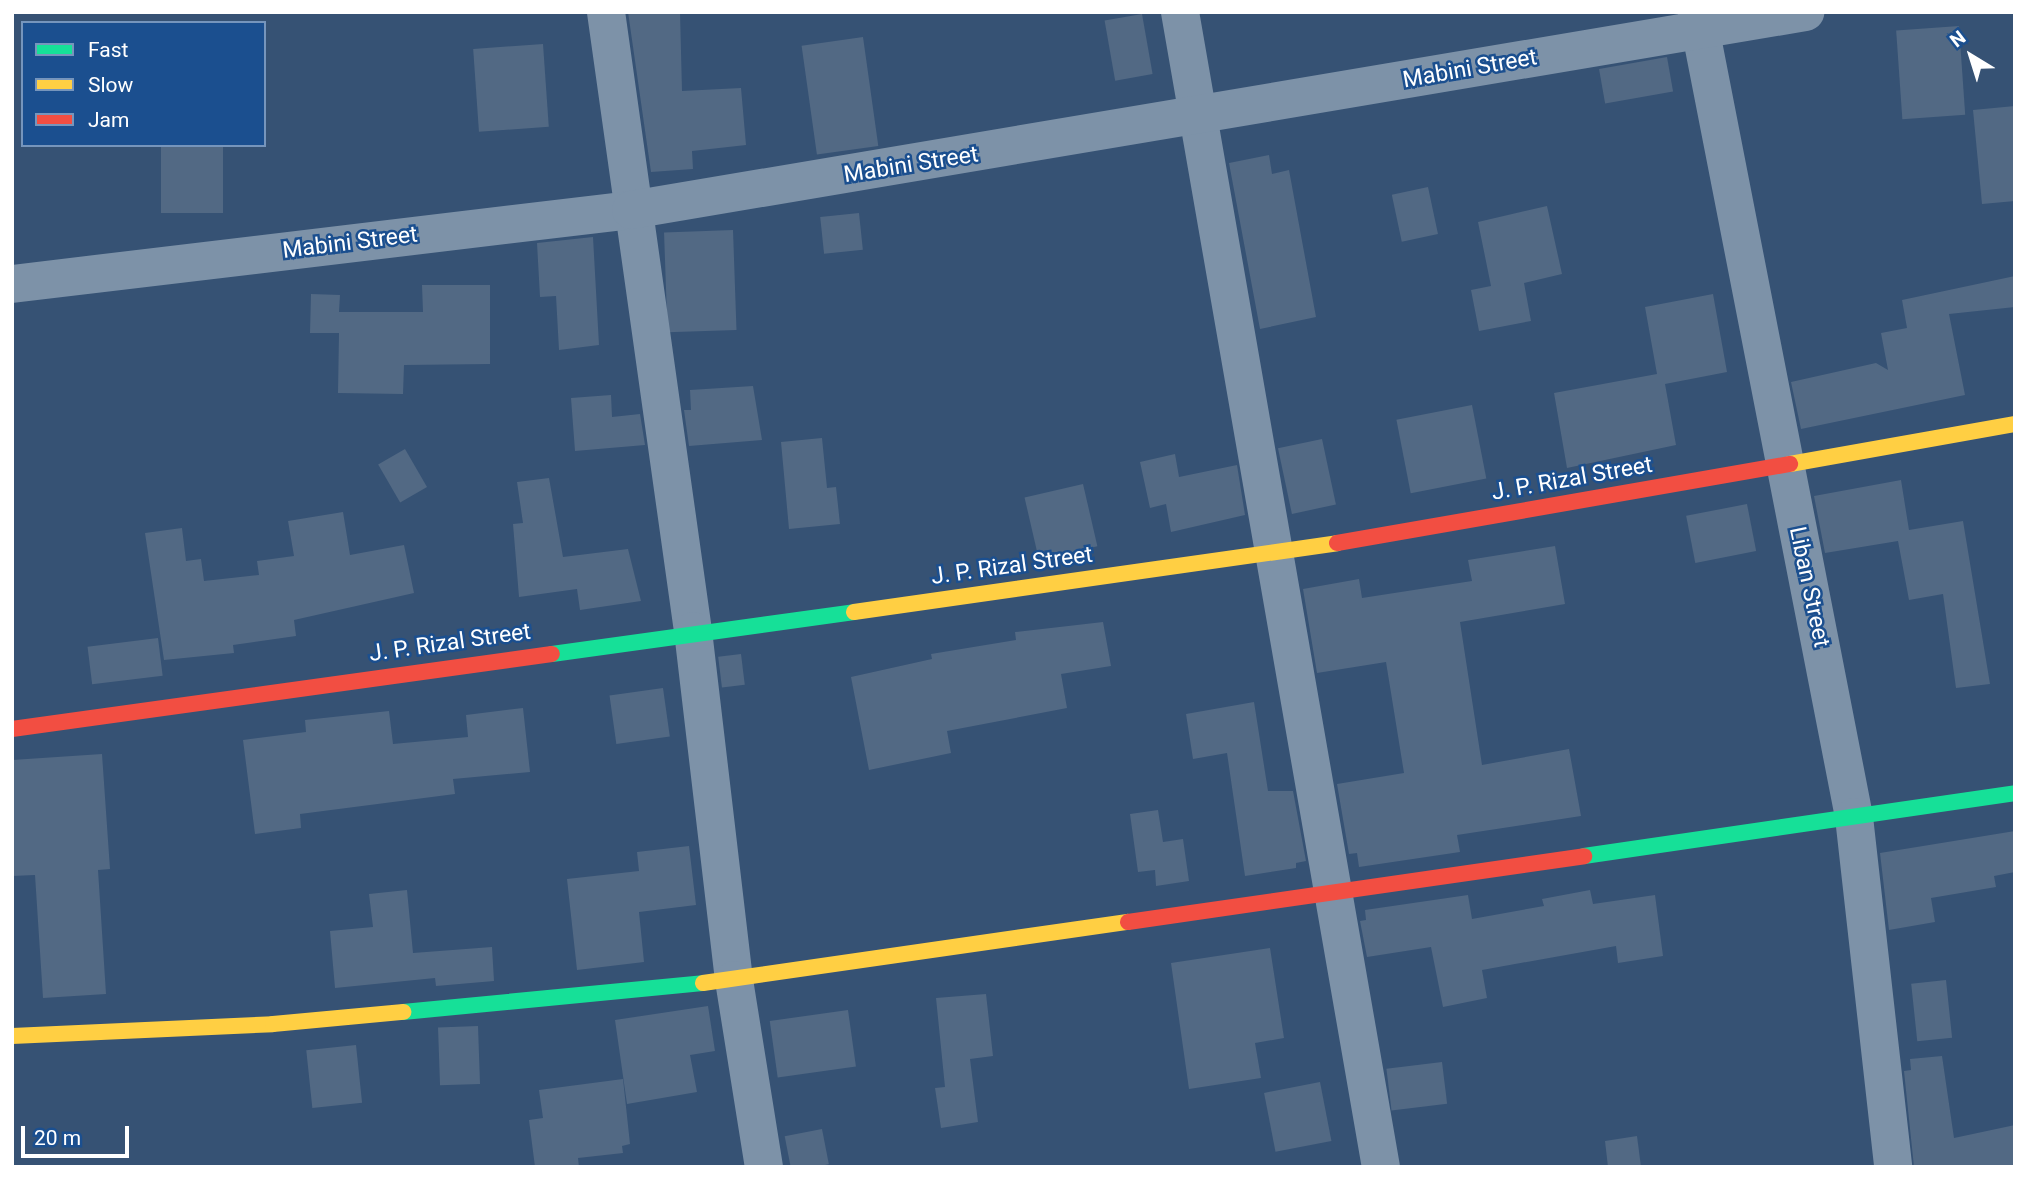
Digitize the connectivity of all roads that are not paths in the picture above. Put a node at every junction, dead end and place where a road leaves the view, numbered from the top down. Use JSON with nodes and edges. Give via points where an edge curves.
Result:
{"nodes":[{"id":1,"x":606,"y":12,"type":"edge"},
{"id":2,"x":1180,"y":12,"type":"edge"},
{"id":3,"x":1805,"y":12,"type":"edge"},
{"id":4,"x":1698,"y":19,"type":"edge"},
{"id":5,"x":1199,"y":118,"type":"junction"},
{"id":6,"x":631,"y":210,"type":"junction"},
{"id":7,"x":12,"y":284,"type":"edge"},
{"id":8,"x":2015,"y":424,"type":"edge"},
{"id":9,"x":1783,"y":465,"type":"junction"},
{"id":10,"x":1276,"y":554,"type":"junction"},
{"id":11,"x":693,"y":631,"type":"junction"},
{"id":12,"x":12,"y":729,"type":"edge"},
{"id":13,"x":2015,"y":793,"type":"edge"},
{"id":14,"x":1854,"y":817,"type":"junction"},
{"id":15,"x":1334,"y":890,"type":"junction"},
{"id":16,"x":734,"y":980,"type":"junction"},
{"id":17,"x":12,"y":1036,"type":"edge"},
{"id":18,"x":764,"y":1167,"type":"edge"},
{"id":19,"x":1381,"y":1167,"type":"edge"},
{"id":20,"x":1893,"y":1167,"type":"edge"}],
"edges":[{"from":1,"to":6,"type":"street"},
{"from":2,"to":5,"type":"street"},
{"from":3,"to":4,"type":"street","name":"Mabini Street"},
{"from":4,"to":5,"type":"street","name":"Mabini Street"},
{"from":4,"to":9,"type":"street","name":"Liban Street"},
{"from":5,"to":6,"type":"street","name":"Mabini Street"},
{"from":5,"to":10,"type":"street"},
{"from":6,"to":7,"type":"street","name":"Mabini Street"},
{"from":6,"to":11,"type":"street"},
{"from":8,"to":9,"type":"main road","name":"J. P. Rizal Street"},
{"from":9,"to":10,"type":"main road","name":"J. P. Rizal Street"},
{"from":9,"to":14,"type":"street","name":"Liban Street"},
{"from":10,"to":11,"type":"main road","name":"J. P. Rizal Street"},
{"from":10,"to":15,"type":"street"},
{"from":11,"to":12,"type":"main road","name":"J. P. Rizal Street"},
{"from":11,"to":16,"type":"street"},
{"from":13,"to":14,"type":"main road"},
{"from":14,"to":15,"type":"main road"},
{"from":14,"to":20,"type":"street","name":"Liban Street"},
{"from":15,"to":16,"type":"main road"},
{"from":15,"to":19,"type":"street"},
{"from":16,"to":17,"type":"main road","via":[[273,1024]]},
{"from":16,"to":18,"type":"street"}]}
